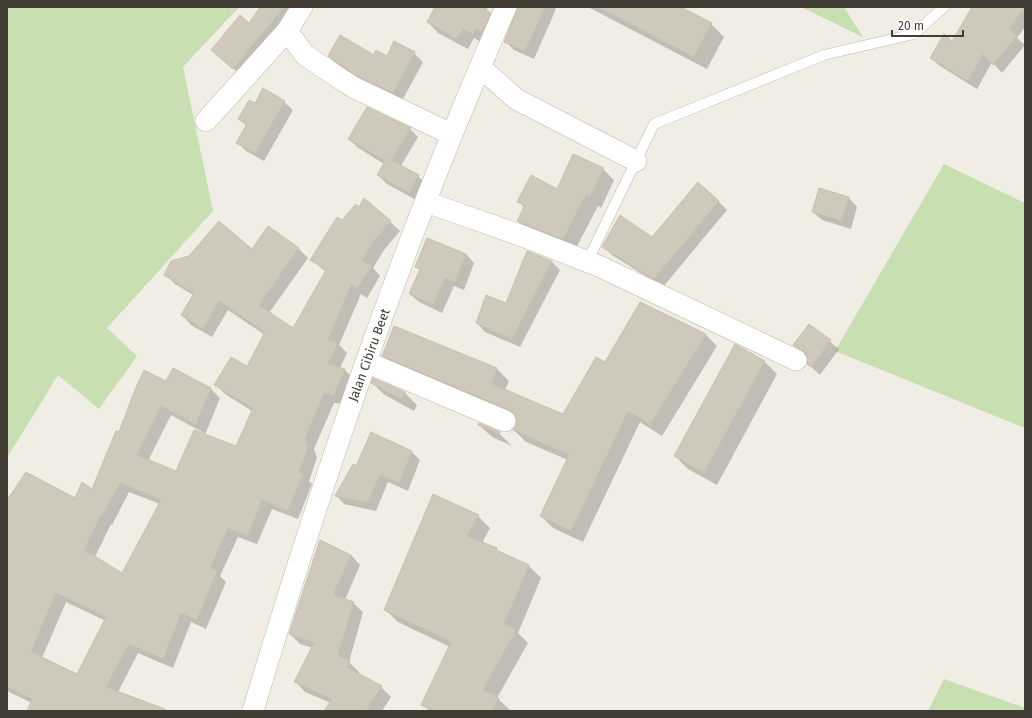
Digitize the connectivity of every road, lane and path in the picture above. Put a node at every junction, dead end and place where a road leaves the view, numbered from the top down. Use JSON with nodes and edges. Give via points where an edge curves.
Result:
{"nodes":[{"id":1,"x":302,"y":7,"type":"edge"},
{"id":2,"x":506,"y":7,"type":"edge"},
{"id":3,"x":944,"y":7,"type":"edge"},
{"id":4,"x":287,"y":31,"type":"junction"},
{"id":5,"x":480,"y":67,"type":"junction"},
{"id":6,"x":206,"y":121,"type":"dead end"},
{"id":7,"x":451,"y":134,"type":"junction"},
{"id":8,"x":636,"y":161,"type":"junction"},
{"id":9,"x":426,"y":202,"type":"junction"},
{"id":10,"x":587,"y":262,"type":"junction"},
{"id":11,"x":796,"y":360,"type":"dead end"},
{"id":12,"x":366,"y":362,"type":"junction"},
{"id":13,"x":504,"y":421,"type":"dead end"},
{"id":14,"x":253,"y":711,"type":"edge"}],
"edges":[{"from":1,"to":4,"type":"street"},
{"from":2,"to":5,"type":"street","name":"Jalan Cibiru Beet"},
{"from":3,"to":8,"type":"lane","via":[[914,34],[824,55],[654,124]]},
{"from":4,"to":6,"type":"street"},
{"from":4,"to":7,"type":"street","via":[[305,55],[353,87]]},
{"from":5,"to":7,"type":"street","name":"Jalan Cibiru Beet"},
{"from":5,"to":8,"type":"street","via":[[516,99]]},
{"from":7,"to":9,"type":"street","name":"Jalan Cibiru Beet"},
{"from":8,"to":10,"type":"lane"},
{"from":9,"to":10,"type":"street"},
{"from":9,"to":12,"type":"street","name":"Jalan Cibiru Beet"},
{"from":10,"to":11,"type":"street"},
{"from":12,"to":13,"type":"street"},
{"from":12,"to":14,"type":"street","name":"Jalan Cibiru Beet","via":[[338,439]]}]}
